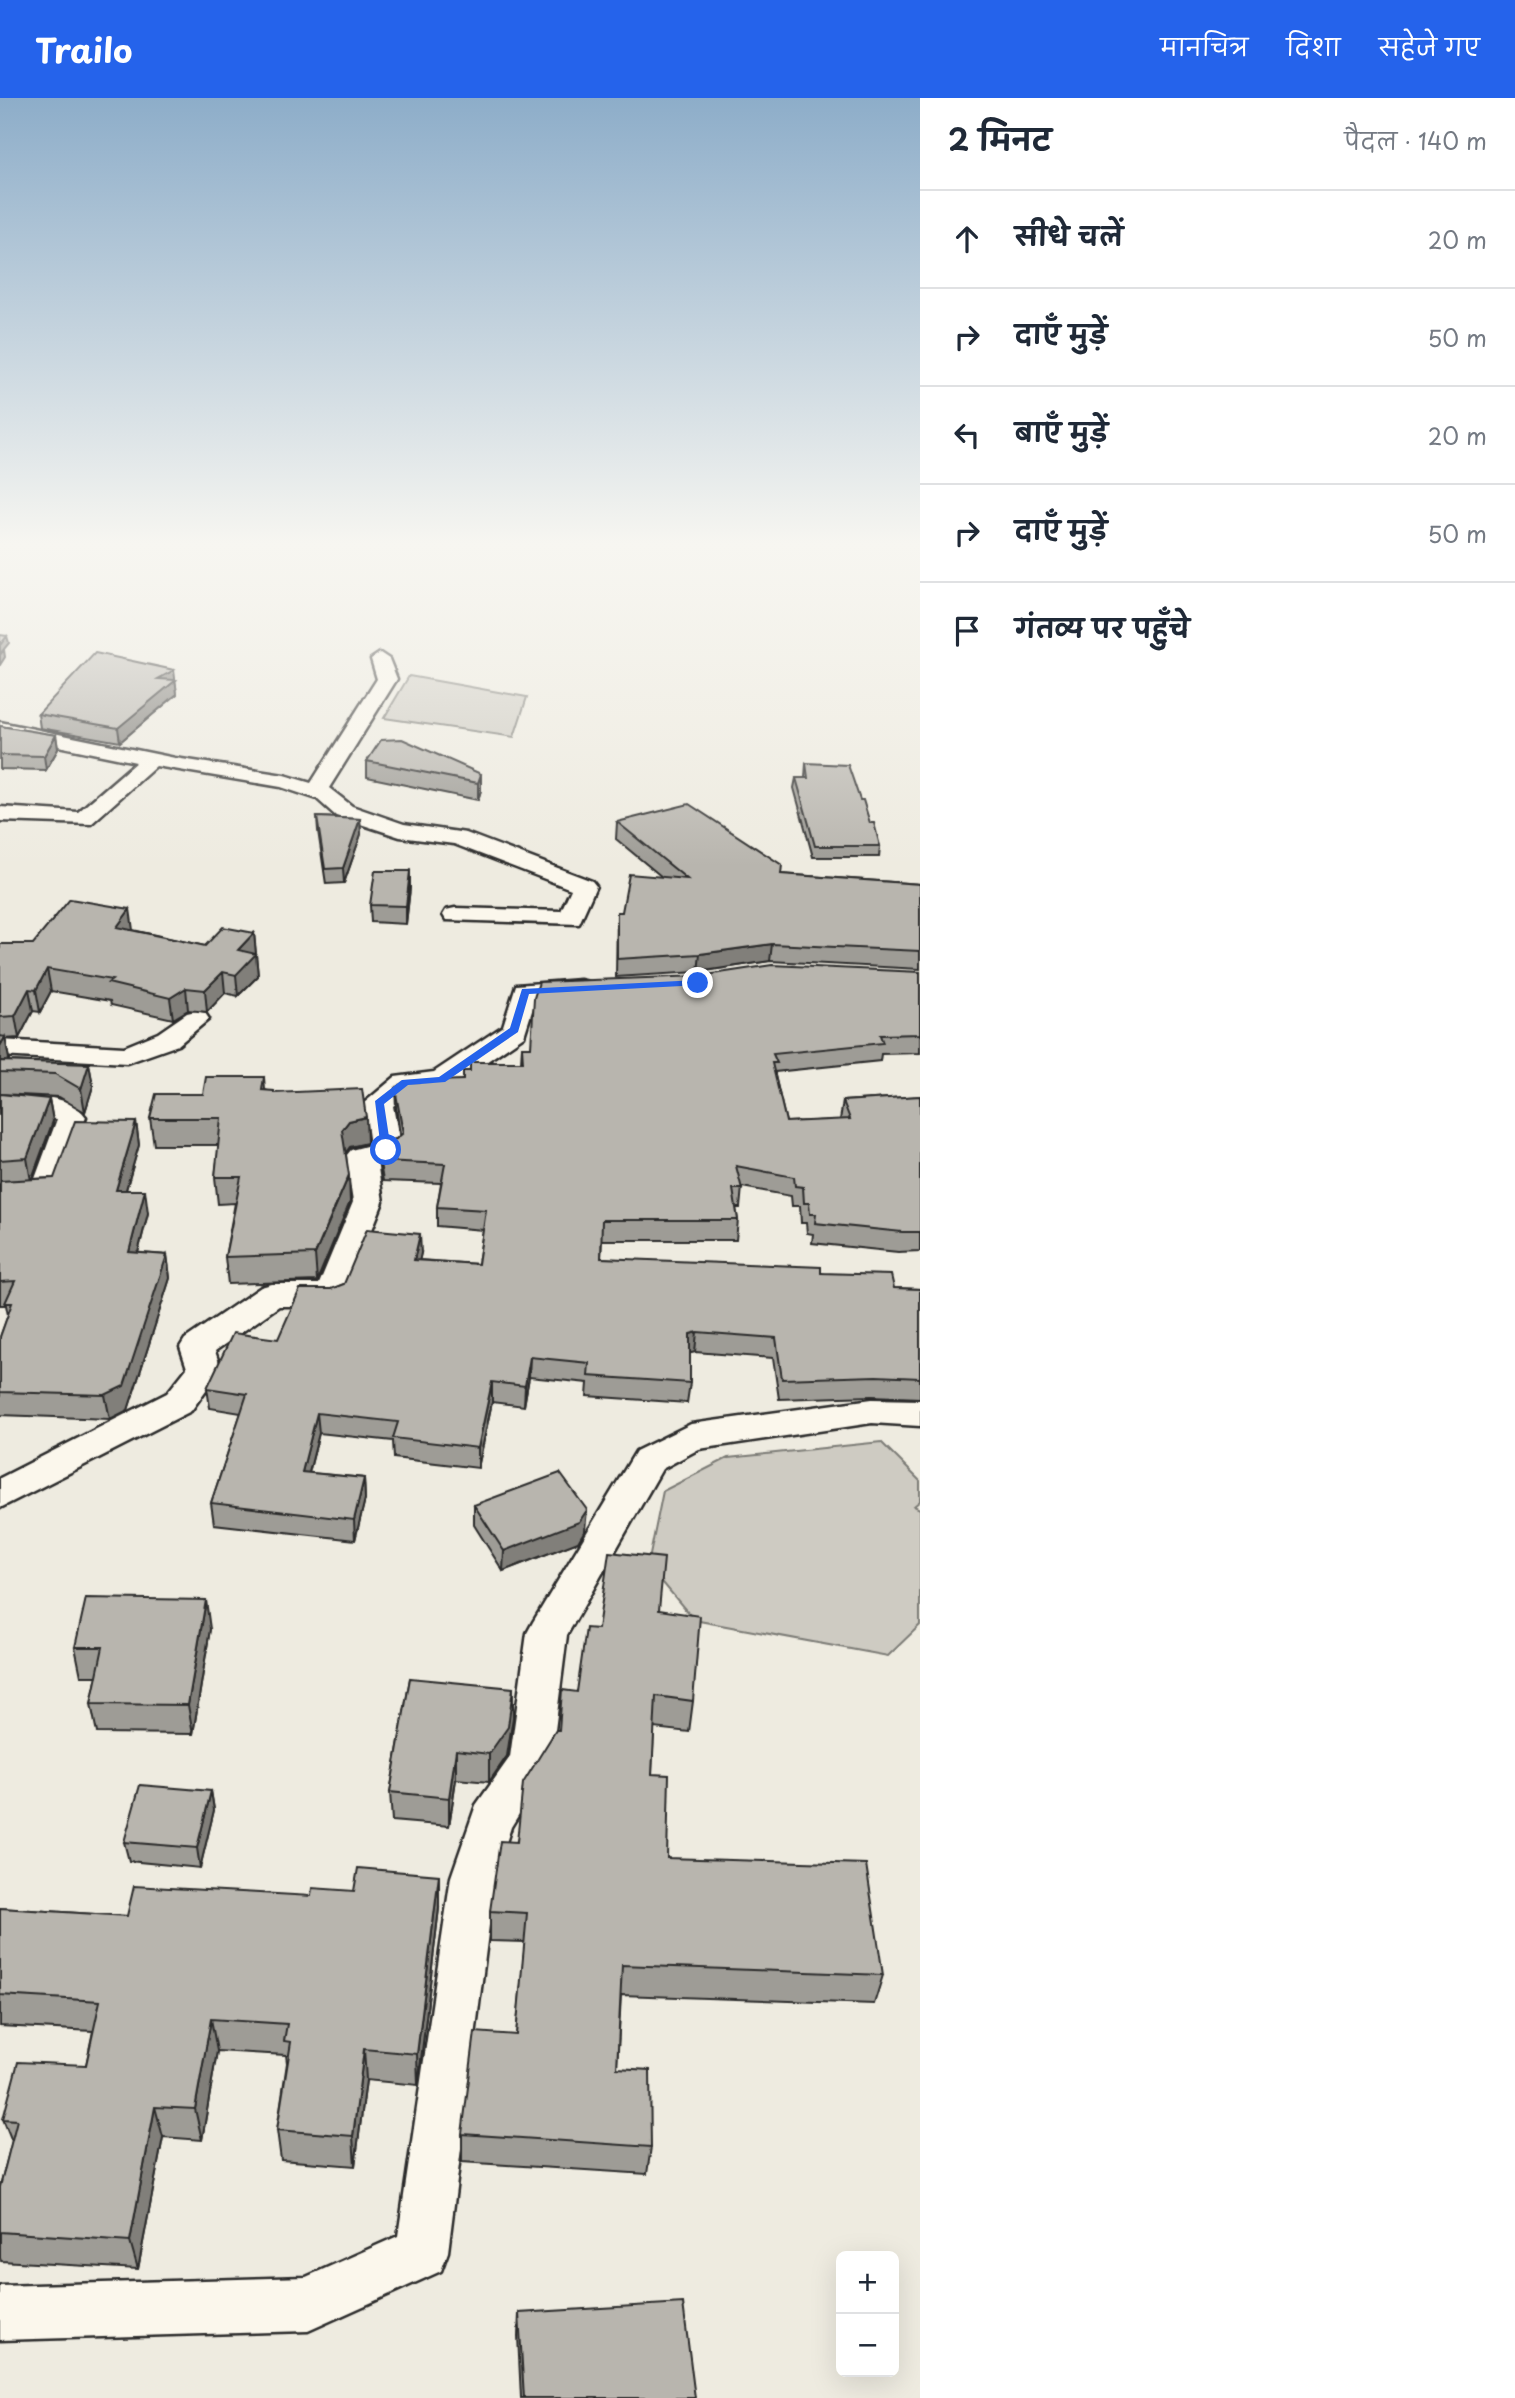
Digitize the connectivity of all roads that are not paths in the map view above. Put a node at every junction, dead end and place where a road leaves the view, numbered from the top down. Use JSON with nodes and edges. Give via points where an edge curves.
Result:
{"nodes":[{"id":1,"x":380,"y":659,"type":"dead end"},
{"id":2,"x":0,"y":728,"type":"edge"},
{"id":3,"x":152,"y":759,"type":"junction"},
{"id":4,"x":317,"y":791,"type":"junction"},
{"id":5,"x":0,"y":814,"type":"edge"},
{"id":6,"x":455,"y":915,"type":"dead end"},
{"id":7,"x":605,"y":987,"type":"edge"},
{"id":8,"x":196,"y":1019,"type":"dead end"},
{"id":9,"x":0,"y":1048,"type":"edge"},
{"id":10,"x":0,"y":1105,"type":"edge"},
{"id":11,"x":0,"y":1194,"type":"edge"},
{"id":12,"x":920,"y":1413,"type":"edge"},
{"id":13,"x":0,"y":1494,"type":"edge"},
{"id":14,"x":0,"y":2313,"type":"edge"}],
"edges":[{"from":1,"to":4,"type":"street","via":[[387,679]]},
{"from":2,"to":3,"type":"street"},
{"from":3,"to":4,"type":"street"},
{"from":3,"to":5,"type":"street","via":[[83,819]]},
{"from":4,"to":6,"type":"street","via":[[344,811],[400,830],[458,838],[584,886],[570,919]]},
{"from":7,"to":13,"type":"street","via":[[525,991],[515,1030],[441,1080],[405,1083],[378,1103],[386,1150],[361,1156],[368,1202],[332,1295],[272,1295],[197,1347],[204,1369],[179,1402]]},
{"from":8,"to":9,"type":"street","via":[[169,1039],[127,1055]]},
{"from":10,"to":11,"type":"street","via":[[62,1108],[72,1117],[45,1192]]},
{"from":12,"to":14,"type":"street","via":[[872,1411],[691,1437],[649,1460],[547,1633],[530,1762],[491,1819],[473,1877],[422,2252],[308,2304]]}]}
